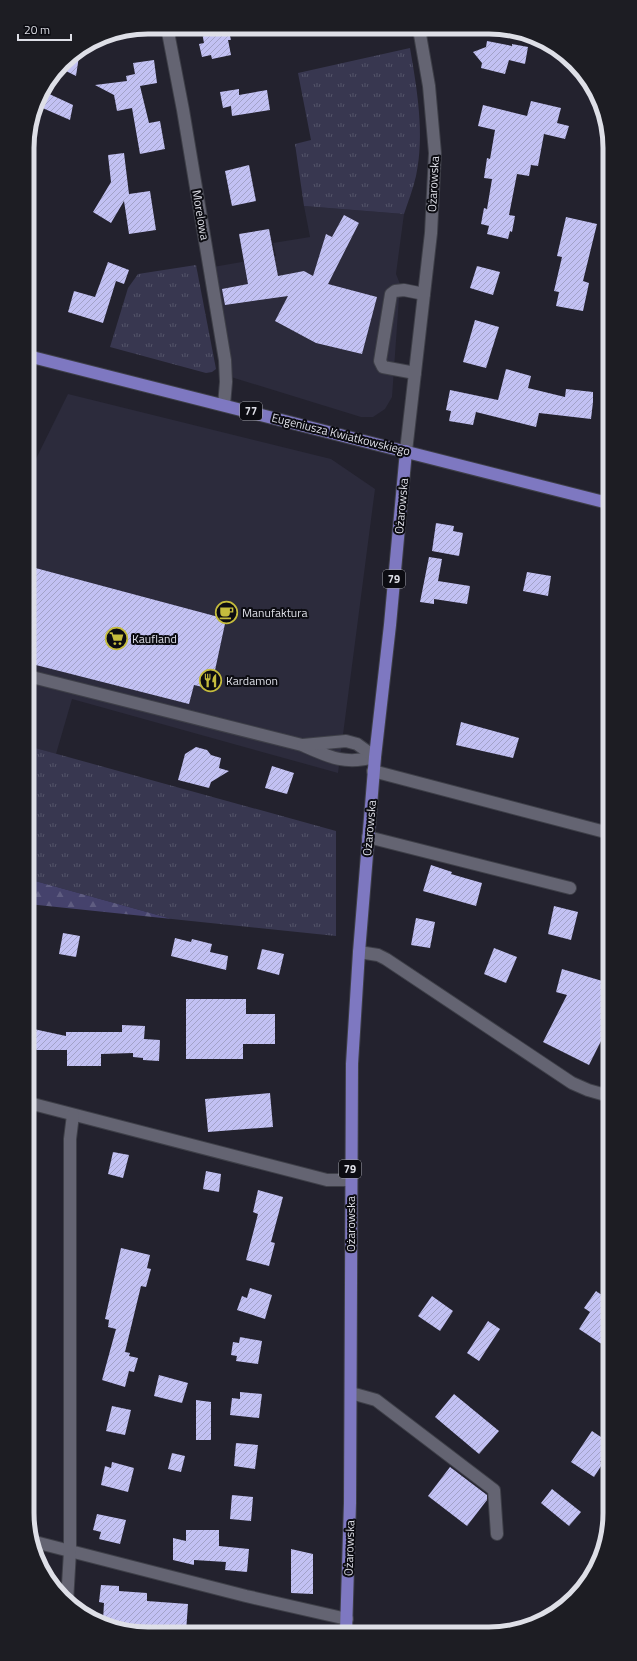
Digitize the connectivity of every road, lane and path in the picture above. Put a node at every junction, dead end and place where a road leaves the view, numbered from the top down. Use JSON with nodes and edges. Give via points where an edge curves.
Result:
{"nodes":[{"id":1,"x":168,"y":34,"type":"edge"},
{"id":2,"x":420,"y":34,"type":"edge"},
{"id":3,"x":424,"y":294,"type":"junction"},
{"id":4,"x":34,"y":358,"type":"edge"},
{"id":5,"x":415,"y":373,"type":"junction"},
{"id":6,"x":224,"y":405,"type":"junction"},
{"id":7,"x":406,"y":451,"type":"junction"},
{"id":8,"x":603,"y":502,"type":"edge"},
{"id":9,"x":34,"y":678,"type":"edge"},
{"id":10,"x":302,"y":745,"type":"junction"},
{"id":11,"x":375,"y":757,"type":"junction"},
{"id":12,"x":374,"y":771,"type":"junction"},
{"id":13,"x":603,"y":831,"type":"edge"},
{"id":14,"x":368,"y":837,"type":"junction"},
{"id":15,"x":570,"y":888,"type":"dead end"},
{"id":16,"x":358,"y":952,"type":"junction"},
{"id":17,"x":603,"y":1094,"type":"edge"},
{"id":18,"x":34,"y":1104,"type":"edge"},
{"id":19,"x":73,"y":1115,"type":"junction"},
{"id":20,"x":350,"y":1180,"type":"junction"},
{"id":21,"x":351,"y":1393,"type":"junction"},
{"id":22,"x":497,"y":1534,"type":"dead end"},
{"id":23,"x":38,"y":1543,"type":"edge"},
{"id":24,"x":70,"y":1551,"type":"junction"},
{"id":25,"x":67,"y":1594,"type":"edge"},
{"id":26,"x":347,"y":1619,"type":"junction"},
{"id":27,"x":346,"y":1627,"type":"edge"}],
"edges":[{"from":1,"to":6,"type":"street","name":"Morelowa","via":[[225,360]]},
{"from":2,"to":3,"type":"street","name":"Ożarowska","via":[[429,86],[435,153],[431,233]]},
{"from":3,"to":5,"type":"street","name":"Ożarowska"},
{"from":3,"to":5,"type":"street","via":[[404,290],[391,294],[380,361],[383,367]]},
{"from":4,"to":6,"type":"main road","name":"Eugeniusza Kwiatkowskiego","number":"77"},
{"from":5,"to":7,"type":"street","name":"Ożarowska"},
{"from":6,"to":7,"type":"main road","name":"Eugeniusza Kwiatkowskiego","number":"77"},
{"from":7,"to":8,"type":"main road","name":"Eugeniusza Kwiatkowskiego","number":"77"},
{"from":7,"to":11,"type":"main road","name":"Ożarowska","number":"79"},
{"from":9,"to":10,"type":"street"},
{"from":10,"to":11,"type":"street","via":[[344,760],[358,761]]},
{"from":10,"to":11,"type":"street","via":[[346,741],[357,744]]},
{"from":11,"to":12,"type":"main road","name":"Ożarowska","number":"79"},
{"from":12,"to":13,"type":"street"},
{"from":12,"to":14,"type":"main road","name":"Ożarowska","number":"79"},
{"from":14,"to":15,"type":"street"},
{"from":14,"to":16,"type":"main road","name":"Ożarowska","number":"79"},
{"from":16,"to":17,"type":"street","via":[[386,959],[572,1082]]},
{"from":16,"to":20,"type":"main road","name":"Ożarowska","number":"79","via":[[352,1064]]},
{"from":18,"to":19,"type":"street"},
{"from":19,"to":20,"type":"street","via":[[327,1180]]},
{"from":19,"to":24,"type":"street","via":[[70,1139]]},
{"from":20,"to":21,"type":"main road","name":"Ożarowska","number":"79"},
{"from":21,"to":22,"type":"street","via":[[376,1400],[494,1490]]},
{"from":21,"to":26,"type":"main road","name":"Ożarowska","number":"79"},
{"from":23,"to":24,"type":"street"},
{"from":24,"to":25,"type":"street"},
{"from":24,"to":26,"type":"street"},
{"from":26,"to":27,"type":"main road","name":"Ożarowska","number":"79"}]}
